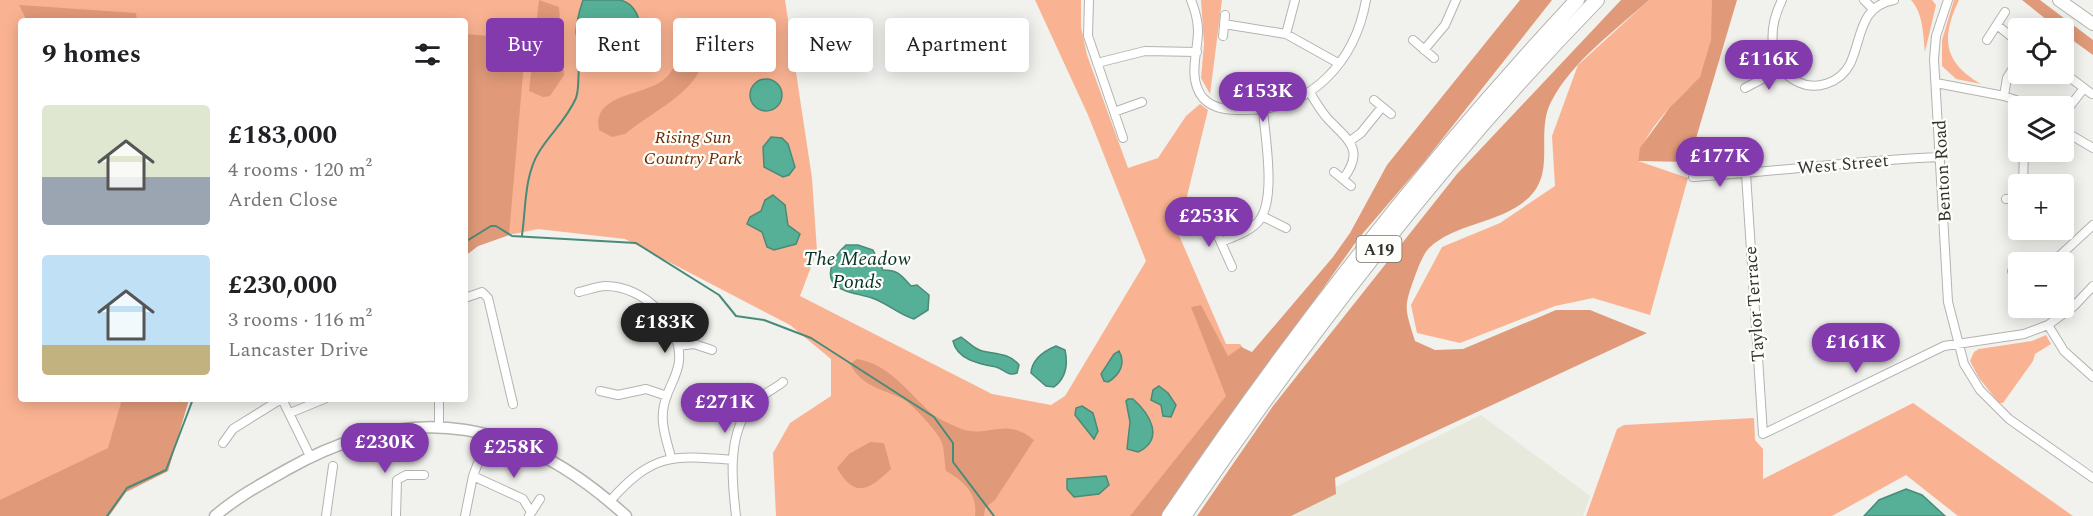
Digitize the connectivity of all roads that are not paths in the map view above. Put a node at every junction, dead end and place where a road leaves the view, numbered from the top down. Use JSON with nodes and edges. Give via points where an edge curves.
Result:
{"nodes":[{"id":1,"x":1089,"y":0,"type":"edge"},
{"id":2,"x":1191,"y":0,"type":"edge"},
{"id":3,"x":1295,"y":0,"type":"edge"},
{"id":4,"x":1366,"y":0,"type":"edge"},
{"id":5,"x":1456,"y":0,"type":"edge"},
{"id":6,"x":1565,"y":0,"type":"edge"},
{"id":7,"x":1597,"y":0,"type":"edge"},
{"id":8,"x":1606,"y":0,"type":"edge"},
{"id":9,"x":1782,"y":0,"type":"edge"},
{"id":10,"x":1864,"y":0,"type":"edge"},
{"id":11,"x":1894,"y":0,"type":"edge"},
{"id":12,"x":1948,"y":0,"type":"edge"},
{"id":13,"x":2059,"y":0,"type":"edge"},
{"id":14,"x":1581,"y":6,"type":"edge"},
{"id":15,"x":1874,"y":9,"type":"junction"},
{"id":16,"x":2005,"y":12,"type":"dead end"},
{"id":17,"x":2093,"y":24,"type":"edge"},
{"id":18,"x":1997,"y":25,"type":"junction"},
{"id":19,"x":1286,"y":34,"type":"junction"},
{"id":20,"x":2008,"y":34,"type":"edge"},
{"id":21,"x":1223,"y":36,"type":"dead end"},
{"id":22,"x":1413,"y":40,"type":"dead end"},
{"id":23,"x":1987,"y":40,"type":"dead end"},
{"id":24,"x":1424,"y":50,"type":"junction"},
{"id":25,"x":1530,"y":51,"type":"junction"},
{"id":26,"x":1197,"y":52,"type":"junction"},
{"id":27,"x":1434,"y":58,"type":"dead end"},
{"id":28,"x":1097,"y":63,"type":"junction"},
{"id":29,"x":1338,"y":63,"type":"junction"},
{"id":30,"x":1781,"y":69,"type":"junction"},
{"id":31,"x":1752,"y":74,"type":"dead end"},
{"id":32,"x":2008,"y":76,"type":"edge"},
{"id":33,"x":2074,"y":80,"type":"edge"},
{"id":34,"x":1756,"y":83,"type":"junction"},
{"id":35,"x":1936,"y":83,"type":"junction"},
{"id":36,"x":1745,"y":88,"type":"dead end"},
{"id":37,"x":2084,"y":88,"type":"junction"},
{"id":38,"x":1310,"y":93,"type":"junction"},
{"id":39,"x":2092,"y":94,"type":"edge"},
{"id":40,"x":2004,"y":96,"type":"junction"},
{"id":41,"x":2008,"y":97,"type":"edge"},
{"id":42,"x":1374,"y":100,"type":"dead end"},
{"id":43,"x":2074,"y":101,"type":"edge"},
{"id":44,"x":1142,"y":102,"type":"dead end"},
{"id":45,"x":1382,"y":107,"type":"junction"},
{"id":46,"x":1263,"y":110,"type":"junction"},
{"id":47,"x":1114,"y":112,"type":"junction"},
{"id":48,"x":1391,"y":114,"type":"dead end"},
{"id":49,"x":2074,"y":137,"type":"edge"},
{"id":50,"x":1123,"y":138,"type":"dead end"},
{"id":51,"x":1350,"y":141,"type":"junction"},
{"id":52,"x":2093,"y":148,"type":"edge"},
{"id":53,"x":1941,"y":157,"type":"junction"},
{"id":54,"x":1334,"y":172,"type":"dead end"},
{"id":55,"x":1746,"y":174,"type":"junction"},
{"id":56,"x":1694,"y":177,"type":"dead end"},
{"id":57,"x":1343,"y":179,"type":"junction"},
{"id":58,"x":1351,"y":186,"type":"dead end"},
{"id":59,"x":1262,"y":216,"type":"junction"},
{"id":60,"x":1210,"y":218,"type":"dead end"},
{"id":61,"x":2093,"y":225,"type":"edge"},
{"id":62,"x":1286,"y":228,"type":"dead end"},
{"id":63,"x":1221,"y":242,"type":"junction"},
{"id":64,"x":2064,"y":252,"type":"edge"},
{"id":65,"x":1232,"y":267,"type":"dead end"},
{"id":66,"x":2093,"y":286,"type":"edge"},
{"id":67,"x":579,"y":292,"type":"dead end"},
{"id":68,"x":468,"y":297,"type":"edge"},
{"id":69,"x":2048,"y":325,"type":"junction"},
{"id":70,"x":1959,"y":343,"type":"junction"},
{"id":71,"x":678,"y":346,"type":"junction"},
{"id":72,"x":712,"y":350,"type":"dead end"},
{"id":73,"x":2093,"y":377,"type":"edge"},
{"id":74,"x":783,"y":382,"type":"dead end"},
{"id":75,"x":600,"y":391,"type":"dead end"},
{"id":76,"x":666,"y":396,"type":"junction"},
{"id":77,"x":277,"y":402,"type":"edge"},
{"id":78,"x":284,"y":402,"type":"edge"},
{"id":79,"x":317,"y":402,"type":"edge"},
{"id":80,"x":439,"y":402,"type":"edge"},
{"id":81,"x":513,"y":404,"type":"dead end"},
{"id":82,"x":290,"y":413,"type":"junction"},
{"id":83,"x":439,"y":426,"type":"junction"},
{"id":84,"x":489,"y":434,"type":"junction"},
{"id":85,"x":223,"y":443,"type":"dead end"},
{"id":86,"x":310,"y":456,"type":"junction"},
{"id":87,"x":671,"y":457,"type":"junction"},
{"id":88,"x":733,"y":460,"type":"junction"},
{"id":89,"x":333,"y":466,"type":"dead end"},
{"id":90,"x":424,"y":475,"type":"dead end"},
{"id":91,"x":473,"y":476,"type":"junction"},
{"id":92,"x":321,"y":478,"type":"dead end"},
{"id":93,"x":2093,"y":478,"type":"edge"},
{"id":94,"x":331,"y":479,"type":"junction"},
{"id":95,"x":540,"y":499,"type":"dead end"},
{"id":96,"x":610,"y":501,"type":"junction"},
{"id":97,"x":530,"y":514,"type":"edge"},
{"id":98,"x":215,"y":516,"type":"edge"},
{"id":99,"x":326,"y":516,"type":"edge"},
{"id":100,"x":396,"y":516,"type":"edge"},
{"id":101,"x":465,"y":516,"type":"edge"},
{"id":102,"x":626,"y":516,"type":"edge"},
{"id":103,"x":736,"y":516,"type":"edge"},
{"id":104,"x":1168,"y":516,"type":"edge"},
{"id":105,"x":1184,"y":516,"type":"edge"}],
"edges":[{"from":1,"to":28,"type":"street","via":[[1088,36]]},
{"from":2,"to":26,"type":"street","via":[[1198,23]]},
{"from":3,"to":19,"type":"street"},
{"from":4,"to":29,"type":"street","via":[[1359,28]]},
{"from":5,"to":24,"type":"street","via":[[1445,25]]},
{"from":6,"to":25,"type":"highway"},
{"from":7,"to":14,"type":"highway","number":"A19"},
{"from":8,"to":14,"type":"highway"},
{"from":9,"to":30,"type":"street","via":[[1772,38]]},
{"from":10,"to":15,"type":"street"},
{"from":11,"to":15,"type":"street"},
{"from":12,"to":35,"type":"street","name":"Benton Road","via":[[1935,42]]},
{"from":13,"to":17,"type":"main road"},
{"from":14,"to":25,"type":"highway","number":"A19"},
{"from":14,"to":105,"type":"highway","number":"A19","via":[[1380,247]]},
{"from":15,"to":30,"type":"street","via":[[1862,24],[1850,64],[1837,78],[1823,85],[1809,85],[1791,79]]},
{"from":16,"to":18,"type":"street"},
{"from":18,"to":20,"type":"street"},
{"from":18,"to":23,"type":"street"},
{"from":19,"to":21,"type":"street","via":[[1225,19]]},
{"from":19,"to":29,"type":"street"},
{"from":22,"to":24,"type":"street"},
{"from":24,"to":27,"type":"street"},
{"from":25,"to":104,"type":"highway","number":"A19","via":[[1355,259],[1248,399]]},
{"from":26,"to":28,"type":"street","via":[[1145,51]]},
{"from":26,"to":46,"type":"street","via":[[1194,74],[1204,99],[1227,110]]},
{"from":28,"to":47,"type":"street"},
{"from":29,"to":38,"type":"street"},
{"from":30,"to":34,"type":"street"},
{"from":31,"to":34,"type":"street"},
{"from":32,"to":40,"type":"street"},
{"from":33,"to":37,"type":"street"},
{"from":34,"to":36,"type":"street"},
{"from":35,"to":40,"type":"street"},
{"from":35,"to":53,"type":"street","name":"Benton Road"},
{"from":37,"to":39,"type":"street"},
{"from":37,"to":43,"type":"street"},
{"from":38,"to":46,"type":"street"},
{"from":38,"to":51,"type":"street","via":[[1326,118]]},
{"from":40,"to":41,"type":"street"},
{"from":42,"to":45,"type":"street"},
{"from":44,"to":47,"type":"street"},
{"from":45,"to":48,"type":"street"},
{"from":45,"to":51,"type":"street"},
{"from":46,"to":59,"type":"street","via":[[1268,186]]},
{"from":47,"to":50,"type":"street"},
{"from":49,"to":52,"type":"street"},
{"from":51,"to":57,"type":"street","via":[[1354,159]]},
{"from":53,"to":55,"type":"street","name":"West Street","via":[[1831,163]]},
{"from":53,"to":70,"type":"street","name":"Benton Road","via":[[1948,302]]},
{"from":54,"to":57,"type":"street"},
{"from":55,"to":56,"type":"street","name":"West Street"},
{"from":55,"to":70,"type":"street","name":"Taylor Terrace","via":[[1762,434],[1944,346]]},
{"from":57,"to":58,"type":"street"},
{"from":59,"to":62,"type":"street"},
{"from":59,"to":63,"type":"street","via":[[1247,231]]},
{"from":60,"to":63,"type":"street"},
{"from":61,"to":64,"type":"street"},
{"from":63,"to":65,"type":"street"},
{"from":66,"to":69,"type":"street"},
{"from":67,"to":71,"type":"street","via":[[606,286],[648,300],[670,326]]},
{"from":68,"to":81,"type":"street","via":[[482,292],[488,298]]},
{"from":69,"to":70,"type":"street","via":[[2024,333]]},
{"from":69,"to":73,"type":"street","via":[[2064,351]]},
{"from":70,"to":93,"type":"street","name":"Benton Road","via":[[1967,371],[2000,410]]},
{"from":71,"to":72,"type":"street","via":[[694,344]]},
{"from":71,"to":76,"type":"street","via":[[679,361]]},
{"from":74,"to":88,"type":"street","via":[[761,395],[749,408],[739,427]]},
{"from":75,"to":76,"type":"street","via":[[618,395],[646,389]]},
{"from":76,"to":87,"type":"street","via":[[661,425]]},
{"from":77,"to":85,"type":"street","via":[[233,429]]},
{"from":78,"to":82,"type":"street"},
{"from":79,"to":82,"type":"street"},
{"from":80,"to":83,"type":"street"},
{"from":82,"to":86,"type":"street"},
{"from":83,"to":84,"type":"street"},
{"from":83,"to":86,"type":"street","via":[[368,434]]},
{"from":84,"to":91,"type":"street"},
{"from":84,"to":96,"type":"street","via":[[551,460]]},
{"from":86,"to":98,"type":"street"},
{"from":87,"to":88,"type":"street"},
{"from":87,"to":96,"type":"street","via":[[630,479]]},
{"from":88,"to":103,"type":"street"},
{"from":89,"to":94,"type":"street"},
{"from":90,"to":100,"type":"street","via":[[406,475],[396,480]]},
{"from":91,"to":97,"type":"street","via":[[523,499]]},
{"from":91,"to":101,"type":"street"},
{"from":92,"to":94,"type":"street"},
{"from":94,"to":99,"type":"street"},
{"from":95,"to":97,"type":"street"},
{"from":96,"to":102,"type":"street"}]}
